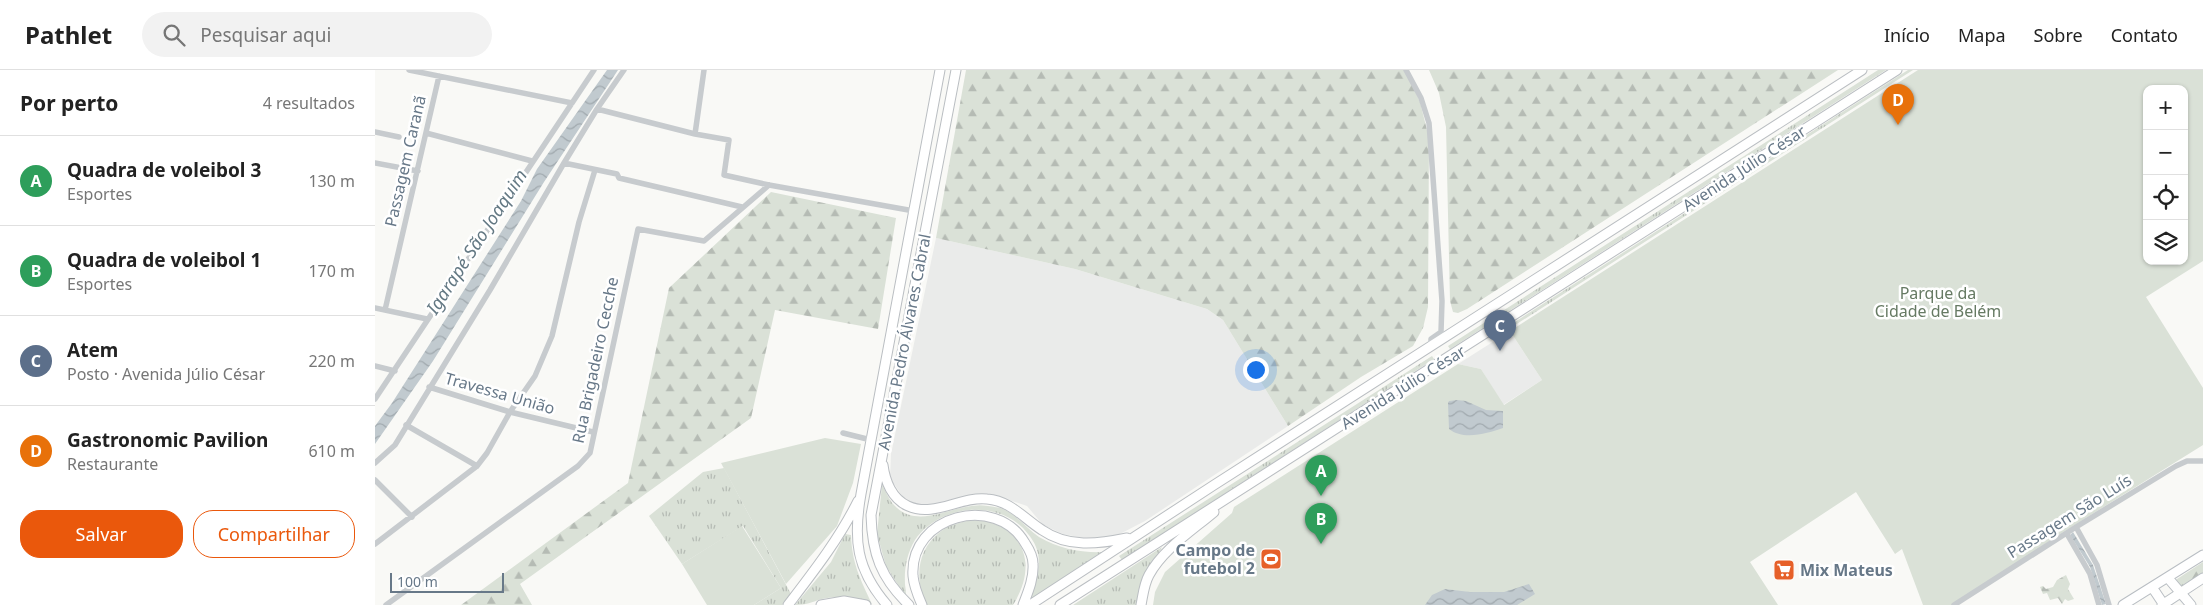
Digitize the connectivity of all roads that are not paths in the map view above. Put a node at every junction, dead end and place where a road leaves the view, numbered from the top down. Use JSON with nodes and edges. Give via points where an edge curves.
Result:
{"nodes":[{"id":1,"x":409,"y":70,"type":"edge"},
{"id":2,"x":594,"y":70,"type":"edge"},
{"id":3,"x":624,"y":70,"type":"edge"},
{"id":4,"x":704,"y":70,"type":"edge"},
{"id":5,"x":940,"y":70,"type":"edge"},
{"id":6,"x":956,"y":70,"type":"edge"},
{"id":7,"x":1406,"y":70,"type":"edge"},
{"id":8,"x":1863,"y":70,"type":"edge"},
{"id":9,"x":1897,"y":70,"type":"edge"},
{"id":10,"x":439,"y":76,"type":"junction"},
{"id":11,"x":571,"y":103,"type":"junction"},
{"id":12,"x":597,"y":109,"type":"junction"},
{"id":13,"x":375,"y":132,"type":"edge"},
{"id":14,"x":426,"y":133,"type":"junction"},
{"id":15,"x":695,"y":134,"type":"junction"},
{"id":16,"x":399,"y":137,"type":"dead end"},
{"id":17,"x":532,"y":161,"type":"junction"},
{"id":18,"x":375,"y":163,"type":"edge"},
{"id":19,"x":564,"y":163,"type":"junction"},
{"id":20,"x":595,"y":170,"type":"junction"},
{"id":21,"x":417,"y":171,"type":"junction"},
{"id":22,"x":769,"y":186,"type":"junction"},
{"id":23,"x":743,"y":207,"type":"junction"},
{"id":24,"x":914,"y":211,"type":"junction"},
{"id":25,"x":375,"y":308,"type":"edge"},
{"id":26,"x":385,"y":310,"type":"junction"},
{"id":27,"x":427,"y":318,"type":"junction"},
{"id":28,"x":1431,"y":345,"type":"junction"},
{"id":29,"x":375,"y":366,"type":"edge"},
{"id":30,"x":395,"y":371,"type":"junction"},
{"id":31,"x":429,"y":387,"type":"junction"},
{"id":32,"x":375,"y":399,"type":"edge"},
{"id":33,"x":510,"y":412,"type":"junction"},
{"id":34,"x":406,"y":425,"type":"junction"},
{"id":35,"x":593,"y":432,"type":"junction"},
{"id":36,"x":843,"y":433,"type":"dead end"},
{"id":37,"x":871,"y":440,"type":"junction"},
{"id":38,"x":882,"y":458,"type":"junction"},
{"id":39,"x":2203,"y":461,"type":"edge"},
{"id":40,"x":375,"y":463,"type":"edge"},
{"id":41,"x":477,"y":466,"type":"junction"},
{"id":42,"x":375,"y":480,"type":"edge"},
{"id":43,"x":1241,"y":490,"type":"junction"},
{"id":44,"x":861,"y":494,"type":"junction"},
{"id":45,"x":412,"y":516,"type":"junction"},
{"id":46,"x":2076,"y":527,"type":"junction"},
{"id":47,"x":2067,"y":534,"type":"junction"},
{"id":48,"x":1132,"y":537,"type":"junction"},
{"id":49,"x":375,"y":544,"type":"edge"},
{"id":50,"x":2203,"y":554,"type":"edge"},
{"id":51,"x":2168,"y":578,"type":"junction"},
{"id":52,"x":2203,"y":578,"type":"edge"},
{"id":53,"x":2152,"y":587,"type":"junction"},
{"id":54,"x":2179,"y":593,"type":"junction"},
{"id":55,"x":386,"y":605,"type":"edge"},
{"id":56,"x":788,"y":605,"type":"edge"},
{"id":57,"x":821,"y":605,"type":"edge"},
{"id":58,"x":866,"y":605,"type":"edge"},
{"id":59,"x":887,"y":605,"type":"edge"},
{"id":60,"x":909,"y":605,"type":"edge"},
{"id":61,"x":922,"y":605,"type":"edge"},
{"id":62,"x":1023,"y":605,"type":"edge"},
{"id":63,"x":1030,"y":605,"type":"edge"},
{"id":64,"x":1060,"y":605,"type":"edge"},
{"id":65,"x":1141,"y":605,"type":"edge"},
{"id":66,"x":1954,"y":605,"type":"edge"},
{"id":67,"x":2099,"y":605,"type":"edge"},
{"id":68,"x":2109,"y":605,"type":"edge"},
{"id":69,"x":2123,"y":605,"type":"edge"},
{"id":70,"x":2163,"y":605,"type":"edge"},
{"id":71,"x":2191,"y":605,"type":"edge"}],
"edges":[{"from":1,"to":10,"type":"street"},
{"from":2,"to":11,"type":"street"},
{"from":3,"to":12,"type":"street"},
{"from":4,"to":15,"type":"street"},
{"from":5,"to":24,"type":"main road","name":"Avenida Pedro Álvares Cabral"},
{"from":6,"to":38,"type":"main road","name":"Avenida Pedro Álvares Cabral"},
{"from":7,"to":28,"type":"street","via":[[1429,122],[1441,301],[1441,332],[1431,339]]},
{"from":8,"to":28,"type":"main road","name":"Avenida Júlio César"},
{"from":9,"to":43,"type":"main road","name":"Avenida Júlio César"},
{"from":10,"to":11,"type":"street"},
{"from":10,"to":14,"type":"street","name":"Passagem Caranã"},
{"from":11,"to":17,"type":"street"},
{"from":12,"to":15,"type":"street"},
{"from":12,"to":19,"type":"street"},
{"from":13,"to":16,"type":"street"},
{"from":14,"to":17,"type":"street"},
{"from":14,"to":21,"type":"street","name":"Passagem Caranã"},
{"from":15,"to":22,"type":"street","via":[[729,140],[724,175]]},
{"from":17,"to":27,"type":"street"},
{"from":18,"to":21,"type":"street"},
{"from":19,"to":20,"type":"street"},
{"from":19,"to":31,"type":"street"},
{"from":20,"to":23,"type":"street"},
{"from":20,"to":33,"type":"street","via":[[552,336],[535,376]]},
{"from":21,"to":26,"type":"street","name":"Passagem Caranã"},
{"from":22,"to":23,"type":"street"},
{"from":22,"to":24,"type":"street"},
{"from":23,"to":35,"type":"street","name":"Rua Brigadeiro Cecche","via":[[704,241],[638,229]]},
{"from":24,"to":37,"type":"main road","name":"Avenida Pedro Álvares Cabral"},
{"from":25,"to":26,"type":"street"},
{"from":26,"to":27,"type":"street"},
{"from":27,"to":30,"type":"street"},
{"from":28,"to":48,"type":"main road","name":"Avenida Júlio César"},
{"from":29,"to":30,"type":"street"},
{"from":30,"to":32,"type":"street"},
{"from":31,"to":33,"type":"street","name":"Travessa União"},
{"from":31,"to":34,"type":"street"},
{"from":33,"to":35,"type":"street","name":"Travessa União"},
{"from":33,"to":41,"type":"street"},
{"from":34,"to":40,"type":"street","via":[[395,445]]},
{"from":34,"to":41,"type":"street"},
{"from":35,"to":55,"type":"street","name":"Rua Brigadeiro Cecche","via":[[590,453],[578,466]]},
{"from":36,"to":37,"type":"street"},
{"from":37,"to":44,"type":"main road","name":"Avenida Pedro Álvares Cabral"},
{"from":38,"to":48,"type":"main road","via":[[884,475],[895,496],[916,509],[933,509],[985,498],[1009,504],[1042,530],[1075,543],[1104,543]]},
{"from":38,"to":60,"type":"main road","name":"Avenida Pedro Álvares Cabral","via":[[871,515],[873,545],[882,572]]},
{"from":39,"to":46,"type":"street","name":"Passagem São Luís","via":[[2176,466]]},
{"from":41,"to":45,"type":"street"},
{"from":42,"to":45,"type":"street"},
{"from":43,"to":64,"type":"main road","name":"Avenida Júlio César"},
{"from":43,"to":65,"type":"main road","via":[[1169,550],[1149,575]]},
{"from":44,"to":56,"type":"main road","via":[[838,538]]},
{"from":44,"to":59,"type":"main road","name":"Avenida Pedro Álvares Cabral","via":[[857,527],[859,557],[865,574]]},
{"from":45,"to":49,"type":"street"},
{"from":46,"to":47,"type":"street","name":"Passagem São Luís"},
{"from":46,"to":68,"type":"street","via":[[2097,565]]},
{"from":47,"to":66,"type":"street","name":"Passagem São Luís"},
{"from":47,"to":67,"type":"street","via":[[2090,574]]},
{"from":48,"to":63,"type":"main road","name":"Avenida Júlio César"},
{"from":50,"to":51,"type":"main road"},
{"from":51,"to":53,"type":"main road"},
{"from":51,"to":54,"type":"main road"},
{"from":52,"to":54,"type":"main road"},
{"from":53,"to":69,"type":"main road"},
{"from":53,"to":70,"type":"main road"},
{"from":54,"to":70,"type":"main road"},
{"from":54,"to":71,"type":"main road"},
{"from":57,"to":58,"type":"main road","via":[[834,601]]},
{"from":61,"to":62,"type":"main road","via":[[913,576],[921,543],[934,529],[951,519],[980,514],[1001,520],[1016,529],[1031,553],[1033,565]]}]}
